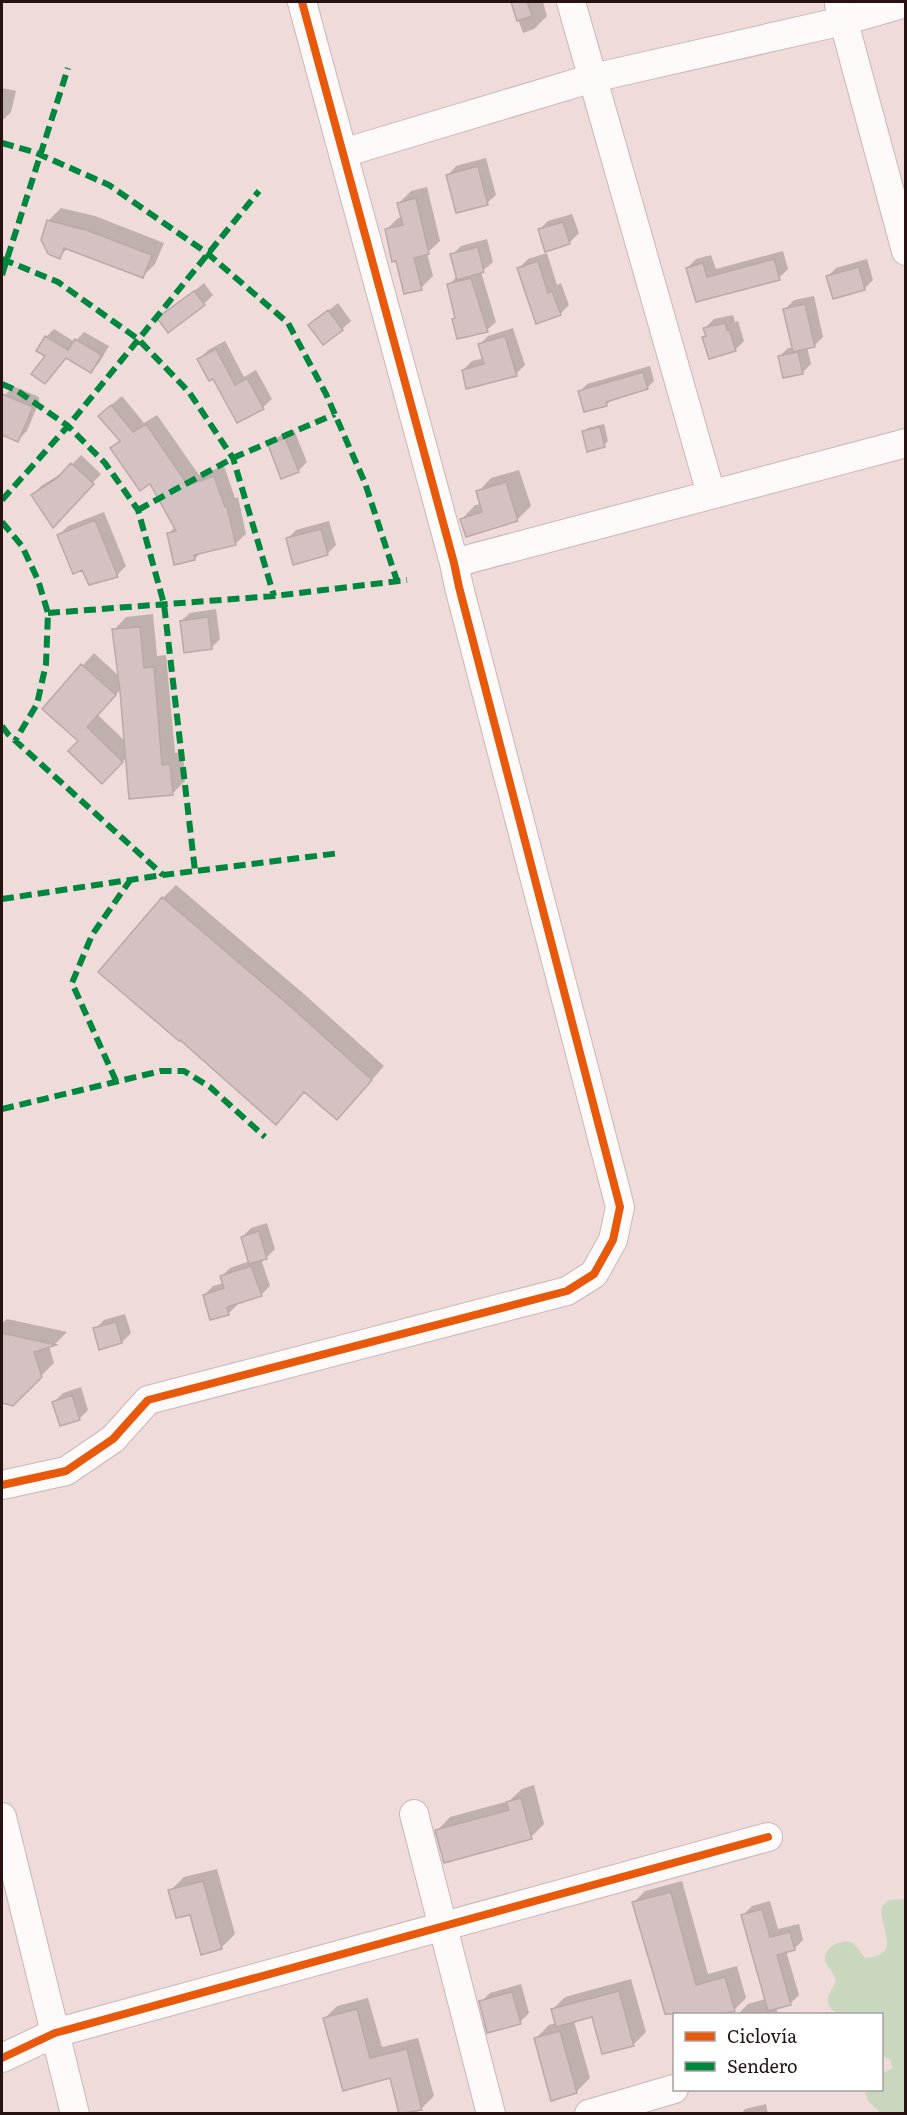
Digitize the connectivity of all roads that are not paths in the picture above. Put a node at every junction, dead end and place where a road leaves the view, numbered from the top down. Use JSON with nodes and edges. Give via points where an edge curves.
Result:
{"nodes":[{"id":1,"x":302,"y":2,"type":"edge"},
{"id":2,"x":571,"y":2,"type":"edge"},
{"id":3,"x":906,"y":3,"type":"edge"},
{"id":4,"x":841,"y":11,"type":"edge"},
{"id":5,"x":593,"y":78,"type":"junction"},
{"id":6,"x":343,"y":153,"type":"junction"},
{"id":7,"x":906,"y":251,"type":"edge"},
{"id":8,"x":906,"y":443,"type":"edge"},
{"id":9,"x":711,"y":494,"type":"junction"},
{"id":10,"x":454,"y":563,"type":"junction"},
{"id":11,"x":2,"y":1485,"type":"edge"},
{"id":12,"x":414,"y":1814,"type":"dead end"},
{"id":13,"x":2,"y":1817,"type":"edge"},
{"id":14,"x":768,"y":1837,"type":"dead end"},
{"id":15,"x":443,"y":1926,"type":"junction"},
{"id":16,"x":55,"y":2033,"type":"junction"},
{"id":17,"x":2,"y":2058,"type":"edge"},
{"id":18,"x":673,"y":2090,"type":"edge"},
{"id":19,"x":75,"y":2114,"type":"edge"},
{"id":20,"x":491,"y":2114,"type":"edge"},
{"id":21,"x":589,"y":2114,"type":"edge"}],
"edges":[{"from":1,"to":6,"type":"street"},
{"from":2,"to":5,"type":"street"},
{"from":3,"to":4,"type":"street"},
{"from":4,"to":5,"type":"street"},
{"from":4,"to":7,"type":"street"},
{"from":5,"to":6,"type":"street"},
{"from":5,"to":9,"type":"street"},
{"from":6,"to":10,"type":"street"},
{"from":8,"to":9,"type":"street"},
{"from":9,"to":10,"type":"street"},
{"from":10,"to":11,"type":"street","via":[[621,1207],[614,1240],[594,1274],[567,1291],[148,1400],[113,1439],[66,1471]]},
{"from":12,"to":15,"type":"street"},
{"from":13,"to":16,"type":"street"},
{"from":14,"to":15,"type":"street"},
{"from":15,"to":16,"type":"street"},
{"from":15,"to":20,"type":"street"},
{"from":16,"to":17,"type":"street"},
{"from":16,"to":19,"type":"street"},
{"from":18,"to":21,"type":"street"}]}
